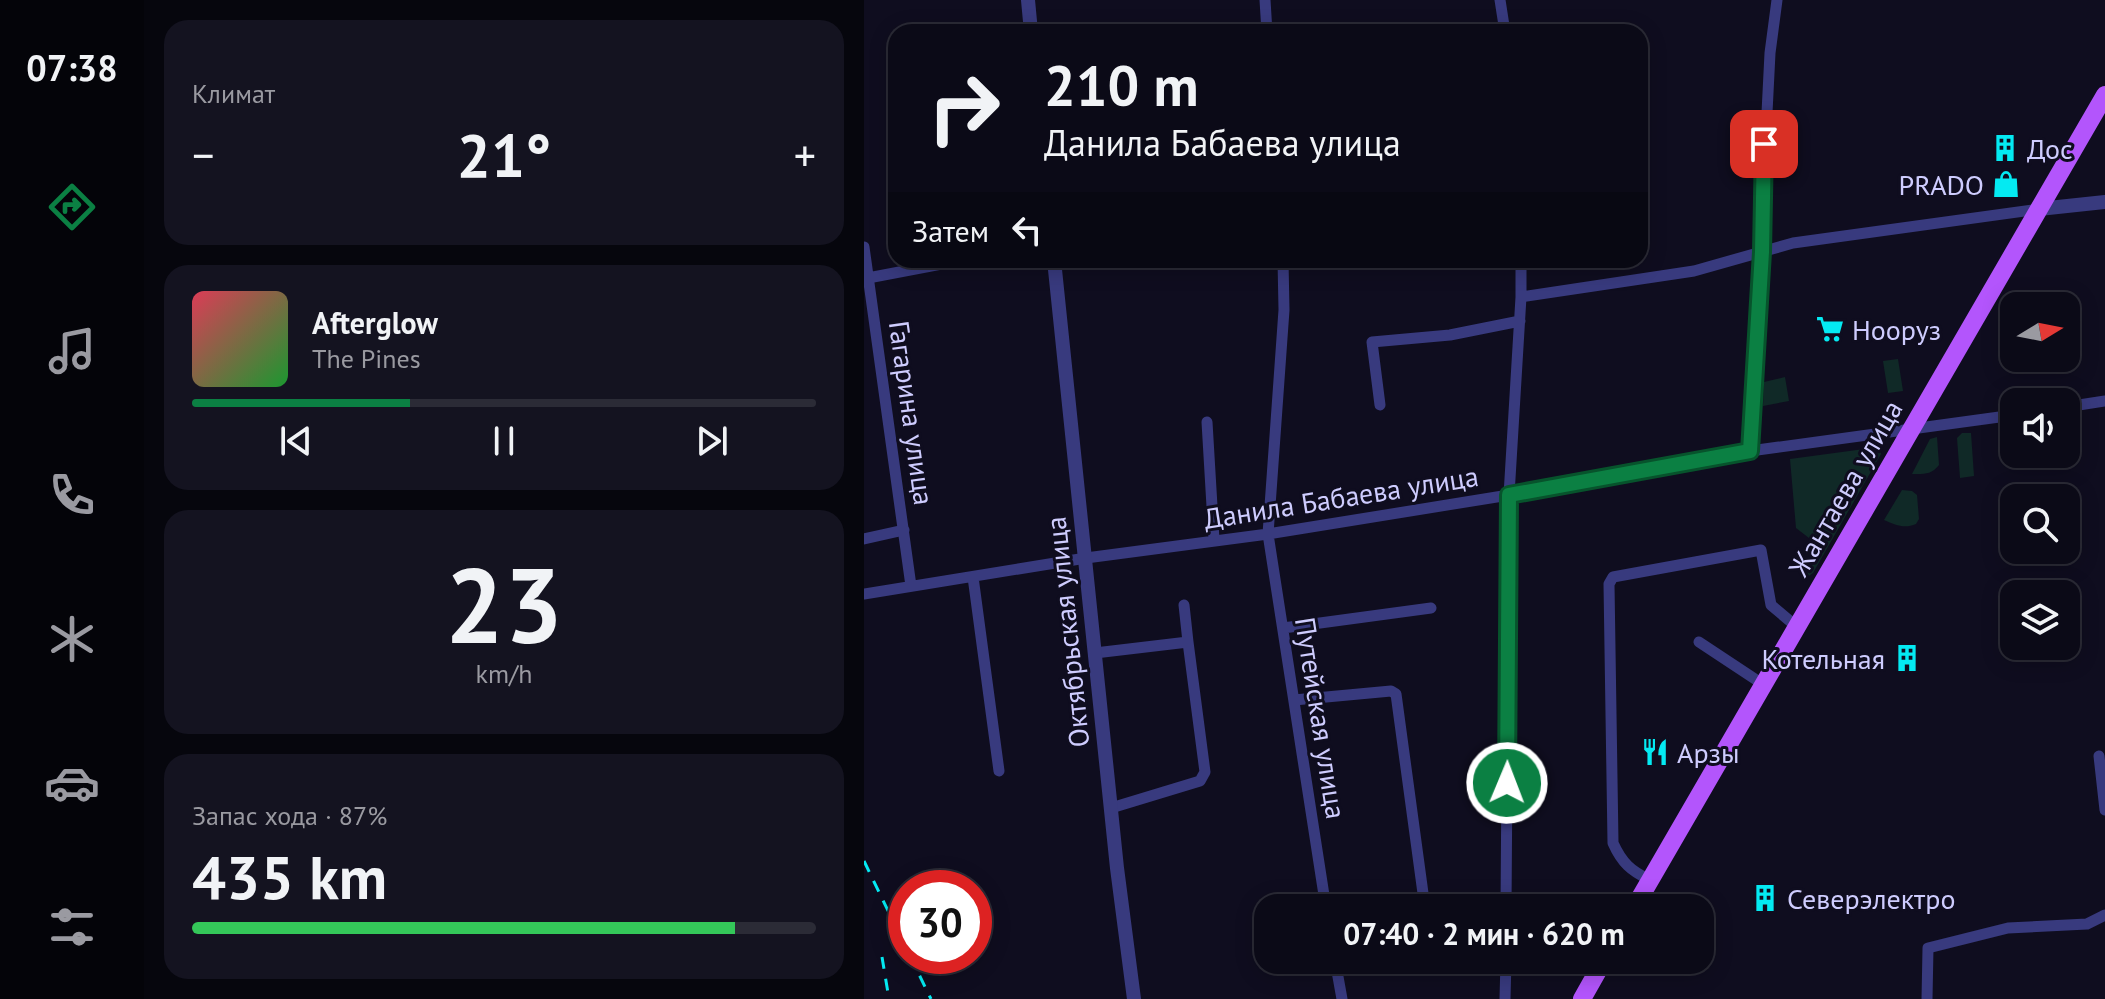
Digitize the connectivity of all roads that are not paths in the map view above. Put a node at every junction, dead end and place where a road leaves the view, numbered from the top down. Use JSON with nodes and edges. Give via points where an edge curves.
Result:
{"nodes":[{"id":1,"x":1028,"y":0,"type":"edge"},
{"id":2,"x":1265,"y":0,"type":"edge"},
{"id":3,"x":1500,"y":0,"type":"edge"},
{"id":4,"x":1777,"y":0,"type":"edge"},
{"id":5,"x":1030,"y":24,"type":"edge"},
{"id":6,"x":1266,"y":24,"type":"edge"},
{"id":7,"x":1504,"y":24,"type":"edge"},
{"id":8,"x":2105,"y":95,"type":"edge"},
{"id":9,"x":2105,"y":202,"type":"edge"},
{"id":10,"x":2039,"y":209,"type":"junction"},
{"id":11,"x":864,"y":247,"type":"edge"},
{"id":12,"x":1762,"y":252,"type":"junction"},
{"id":13,"x":920,"y":268,"type":"edge"},
{"id":14,"x":1055,"y":268,"type":"edge"},
{"id":15,"x":1283,"y":268,"type":"edge"},
{"id":16,"x":1521,"y":268,"type":"edge"},
{"id":17,"x":868,"y":278,"type":"junction"},
{"id":18,"x":1521,"y":297,"type":"junction"},
{"id":19,"x":1520,"y":321,"type":"junction"},
{"id":20,"x":2105,"y":401,"type":"edge"},
{"id":21,"x":1380,"y":405,"type":"dead end"},
{"id":22,"x":2080,"y":405,"type":"edge"},
{"id":23,"x":2000,"y":417,"type":"edge"},
{"id":24,"x":1207,"y":422,"type":"dead end"},
{"id":25,"x":1912,"y":429,"type":"junction"},
{"id":26,"x":1750,"y":451,"type":"junction"},
{"id":27,"x":1509,"y":498,"type":"junction"},
{"id":28,"x":904,"y":530,"type":"junction"},
{"id":29,"x":1268,"y":534,"type":"junction"},
{"id":30,"x":864,"y":539,"type":"edge"},
{"id":31,"x":1214,"y":540,"type":"junction"},
{"id":32,"x":1086,"y":558,"type":"junction"},
{"id":33,"x":973,"y":577,"type":"junction"},
{"id":34,"x":911,"y":586,"type":"junction"},
{"id":35,"x":864,"y":594,"type":"edge"},
{"id":36,"x":1184,"y":605,"type":"dead end"},
{"id":37,"x":1431,"y":608,"type":"dead end"},
{"id":38,"x":1797,"y":627,"type":"junction"},
{"id":39,"x":1283,"y":628,"type":"junction"},
{"id":40,"x":1188,"y":642,"type":"junction"},
{"id":41,"x":1699,"y":642,"type":"dead end"},
{"id":42,"x":1095,"y":653,"type":"junction"},
{"id":43,"x":1764,"y":685,"type":"junction"},
{"id":44,"x":1294,"y":700,"type":"junction"},
{"id":45,"x":2099,"y":756,"type":"dead end"},
{"id":46,"x":999,"y":771,"type":"dead end"},
{"id":47,"x":1111,"y":808,"type":"junction"},
{"id":48,"x":2105,"y":810,"type":"edge"},
{"id":49,"x":1650,"y":880,"type":"junction"},
{"id":50,"x":1324,"y":894,"type":"edge"},
{"id":51,"x":1423,"y":894,"type":"edge"},
{"id":52,"x":1506,"y":894,"type":"edge"},
{"id":53,"x":1642,"y":894,"type":"edge"},
{"id":54,"x":2105,"y":915,"type":"edge"},
{"id":55,"x":1338,"y":974,"type":"edge"},
{"id":56,"x":1506,"y":974,"type":"edge"},
{"id":57,"x":1596,"y":974,"type":"edge"},
{"id":58,"x":1134,"y":999,"type":"edge"},
{"id":59,"x":1342,"y":999,"type":"edge"},
{"id":60,"x":1505,"y":999,"type":"edge"},
{"id":61,"x":1582,"y":999,"type":"edge"},
{"id":62,"x":1927,"y":999,"type":"edge"}],
"edges":[{"from":1,"to":5,"type":"street"},
{"from":2,"to":6,"type":"street"},
{"from":3,"to":7,"type":"street"},
{"from":4,"to":12,"type":"street","via":[[1762,175]]},
{"from":8,"to":10,"type":"main road","name":"Жантаева улица"},
{"from":9,"to":10,"type":"street"},
{"from":10,"to":12,"type":"street","via":[[1793,243]]},
{"from":10,"to":25,"type":"main road","name":"Жантаева улица"},
{"from":11,"to":17,"type":"street","name":"Гагарина улица"},
{"from":12,"to":18,"type":"street","via":[[1694,271]]},
{"from":12,"to":26,"type":"street"},
{"from":13,"to":17,"type":"street"},
{"from":14,"to":32,"type":"street","name":"Октябрьская улица"},
{"from":15,"to":29,"type":"street","name":"Путейская улица"},
{"from":16,"to":18,"type":"street"},
{"from":17,"to":28,"type":"street","name":"Гагарина улица"},
{"from":18,"to":19,"type":"street"},
{"from":19,"to":21,"type":"street","via":[[1450,335],[1372,342]]},
{"from":19,"to":27,"type":"street"},
{"from":20,"to":22,"type":"street"},
{"from":23,"to":25,"type":"street","name":"Данила Бабаева улица"},
{"from":24,"to":31,"type":"street"},
{"from":25,"to":26,"type":"street","name":"Данила Бабаева улица"},
{"from":25,"to":38,"type":"main road","name":"Жантаева улица"},
{"from":26,"to":27,"type":"street","name":"Данила Бабаева улица"},
{"from":27,"to":29,"type":"street","name":"Данила Бабаева улица"},
{"from":27,"to":52,"type":"street"},
{"from":28,"to":30,"type":"street"},
{"from":28,"to":34,"type":"street","name":"Гагарина улица"},
{"from":29,"to":31,"type":"street","name":"Данила Бабаева улица"},
{"from":29,"to":39,"type":"street","name":"Путейская улица"},
{"from":31,"to":32,"type":"street","name":"Данила Бабаева улица"},
{"from":32,"to":33,"type":"street","name":"Данила Бабаева улица"},
{"from":32,"to":42,"type":"street","name":"Октябрьская улица"},
{"from":33,"to":34,"type":"street","name":"Данила Бабаева улица"},
{"from":33,"to":46,"type":"street"},
{"from":34,"to":35,"type":"street","name":"Данила Бабаева улица"},
{"from":36,"to":40,"type":"street"},
{"from":37,"to":39,"type":"street"},
{"from":38,"to":43,"type":"main road","name":"Жантаева улица"},
{"from":38,"to":49,"type":"street","via":[[1771,605],[1761,550],[1613,577],[1613,843],[1631,871]]},
{"from":39,"to":44,"type":"street","name":"Путейская улица"},
{"from":40,"to":42,"type":"street"},
{"from":40,"to":47,"type":"street","via":[[1204,777]]},
{"from":41,"to":43,"type":"street"},
{"from":42,"to":47,"type":"street","name":"Октябрьская улица"},
{"from":43,"to":49,"type":"main road","name":"Жантаева улица"},
{"from":44,"to":50,"type":"street","name":"Путейская улица"},
{"from":44,"to":51,"type":"street","via":[[1396,694]]},
{"from":45,"to":48,"type":"street"},
{"from":47,"to":58,"type":"street","name":"Октябрьская улица"},
{"from":49,"to":53,"type":"main road","name":"Жантаева улица"},
{"from":54,"to":62,"type":"street","via":[[2087,924],[2008,928],[1928,948]]},
{"from":55,"to":59,"type":"street"},
{"from":56,"to":60,"type":"street"},
{"from":57,"to":61,"type":"main road"}]}
